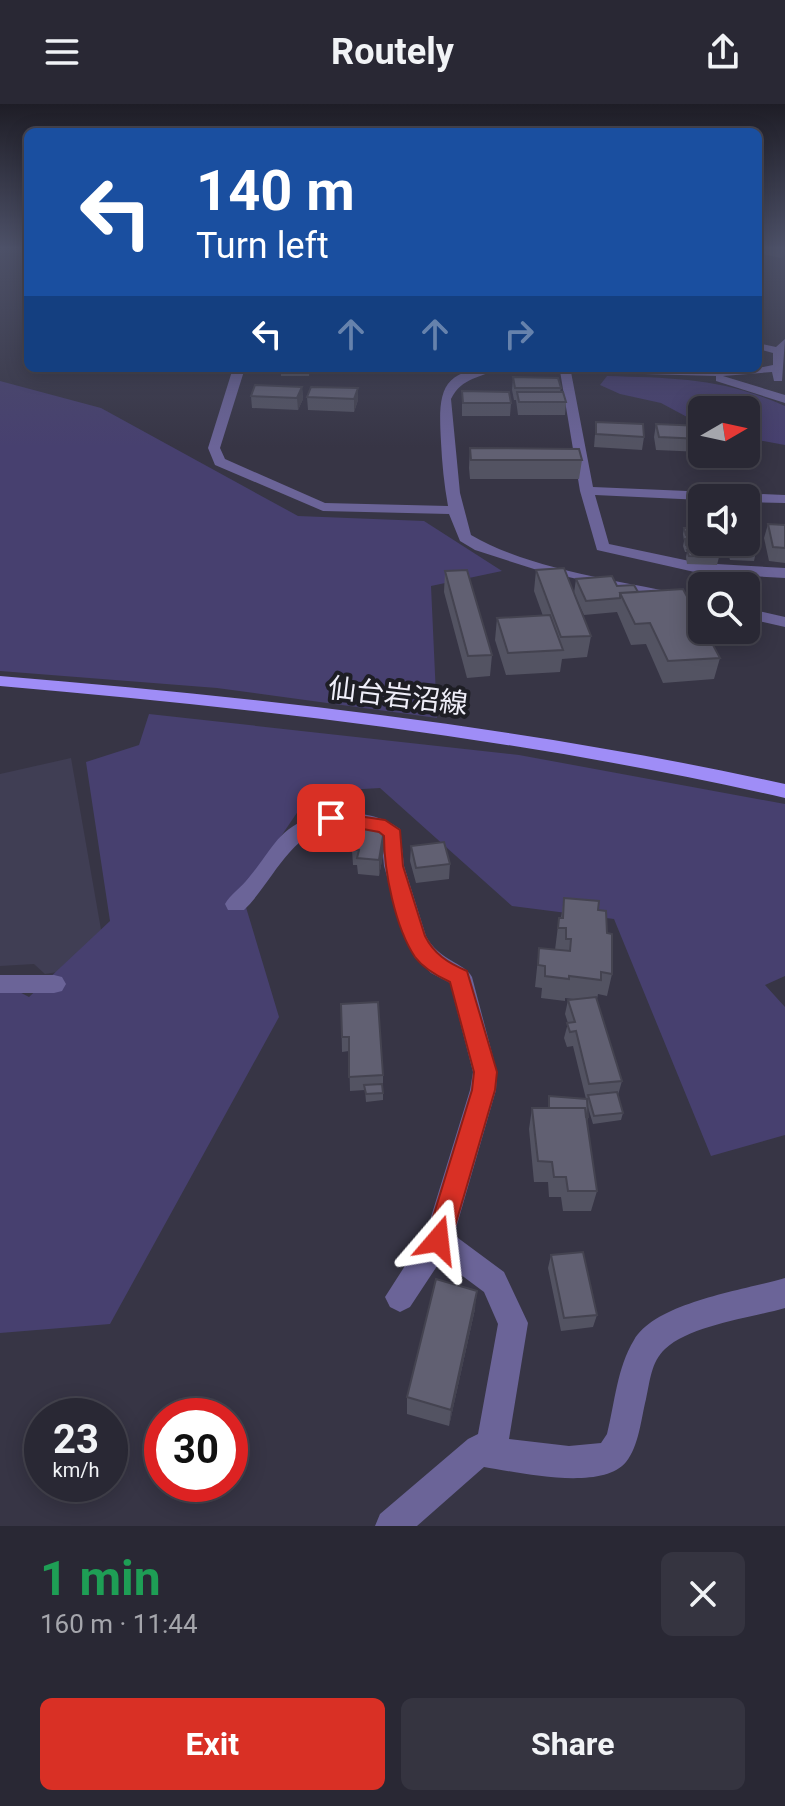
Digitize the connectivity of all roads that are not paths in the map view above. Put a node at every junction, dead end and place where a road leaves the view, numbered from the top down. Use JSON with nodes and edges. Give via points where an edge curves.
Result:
{"nodes":[{"id":1,"x":782,"y":346,"type":"edge"},
{"id":2,"x":777,"y":368,"type":"junction"},
{"id":3,"x":762,"y":370,"type":"edge"},
{"id":4,"x":238,"y":372,"type":"edge"},
{"id":5,"x":480,"y":372,"type":"edge"},
{"id":6,"x":565,"y":372,"type":"edge"},
{"id":7,"x":696,"y":372,"type":"joint"},
{"id":8,"x":742,"y":372,"type":"edge"},
{"id":9,"x":785,"y":391,"type":"edge"},
{"id":10,"x":785,"y":399,"type":"edge"},
{"id":11,"x":587,"y":491,"type":"junction"},
{"id":12,"x":785,"y":499,"type":"edge"},
{"id":13,"x":456,"y":510,"type":"junction"},
{"id":14,"x":785,"y":573,"type":"edge"},
{"id":15,"x":688,"y":600,"type":"edge"},
{"id":16,"x":760,"y":616,"type":"edge"},
{"id":17,"x":785,"y":622,"type":"edge"},
{"id":18,"x":0,"y":681,"type":"edge"},
{"id":19,"x":785,"y":791,"type":"edge"},
{"id":20,"x":236,"y":904,"type":"dead end"},
{"id":21,"x":0,"y":984,"type":"edge"},
{"id":22,"x":54,"y":984,"type":"dead end"},
{"id":23,"x":438,"y":1240,"type":"junction"},
{"id":24,"x":785,"y":1293,"type":"edge"},
{"id":25,"x":400,"y":1297,"type":"dead end"},
{"id":26,"x":491,"y":1452,"type":"junction"},
{"id":27,"x":392,"y":1526,"type":"edge"}],
"edges":[{"from":1,"to":2,"type":"street"},
{"from":2,"to":3,"type":"street"},
{"from":2,"to":9,"type":"street"},
{"from":4,"to":13,"type":"street","via":[[214,448],[220,462],[323,507]]},
{"from":5,"to":13,"type":"street","via":[[460,378],[445,399]]},
{"from":6,"to":11,"type":"street"},
{"from":7,"to":8,"type":"street"},
{"from":7,"to":10,"type":"street"},
{"from":11,"to":12,"type":"street"},
{"from":11,"to":14,"type":"street","via":[[602,547],[699,568]]},
{"from":13,"to":15,"type":"street","via":[[461,532],[478,546]]},
{"from":16,"to":17,"type":"street"},
{"from":18,"to":19,"type":"main road","name":"仙台岩沼線","via":[[521,740]]},
{"from":20,"to":23,"type":"street","via":[[254,889],[290,832],[308,823],[353,819],[385,826],[393,834],[394,866],[415,936],[439,967],[460,977],[485,1072]]},
{"from":21,"to":22,"type":"street"},
{"from":23,"to":25,"type":"street"},
{"from":23,"to":26,"type":"street","via":[[494,1282],[513,1323]]},
{"from":24,"to":26,"type":"street","via":[[685,1322],[653,1339],[639,1362],[620,1441],[605,1458],[558,1460]]},
{"from":26,"to":27,"type":"street","via":[[479,1450]]}]}
